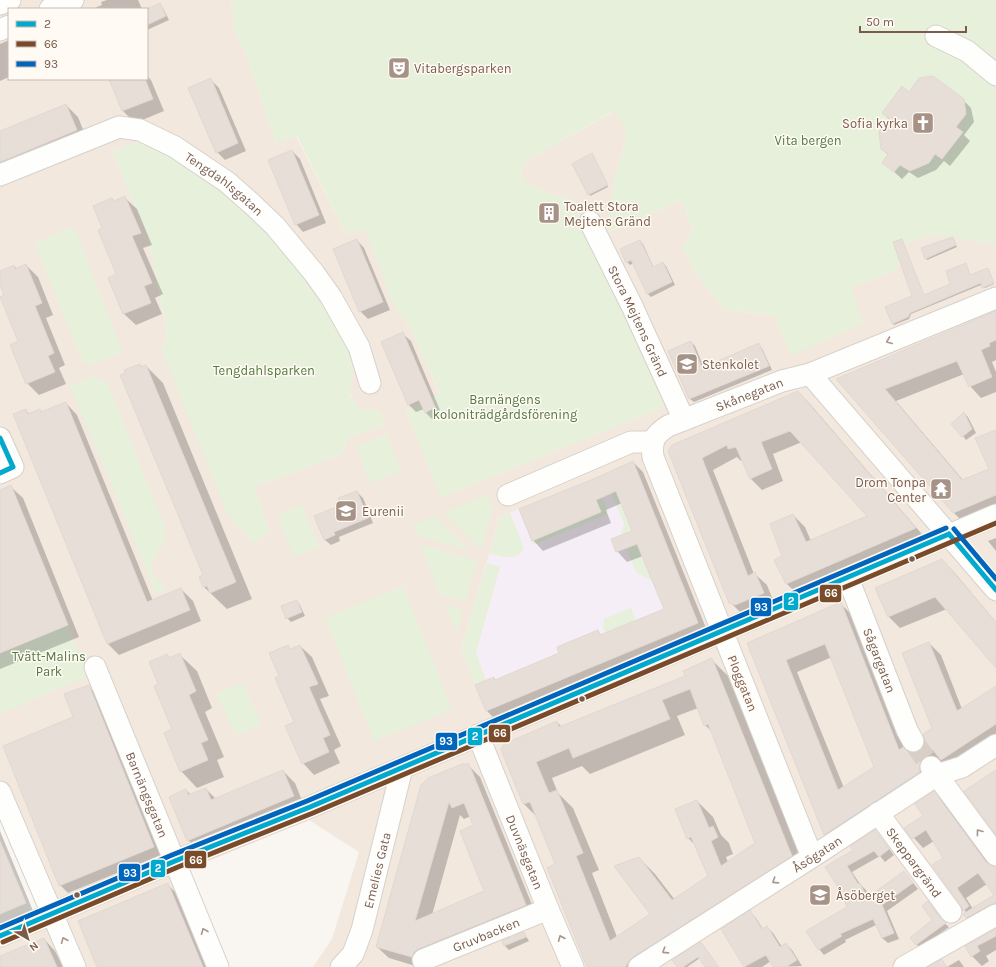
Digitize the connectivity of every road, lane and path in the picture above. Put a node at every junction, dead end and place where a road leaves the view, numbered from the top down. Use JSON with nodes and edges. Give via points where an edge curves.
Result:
{"nodes":[{"id":1,"x":10,"y":0,"type":"edge"},
{"id":2,"x":73,"y":0,"type":"edge"},
{"id":3,"x":0,"y":4,"type":"edge"},
{"id":4,"x":53,"y":8,"type":"edge"},
{"id":5,"x":936,"y":36,"type":"dead end"},
{"id":6,"x":996,"y":74,"type":"edge"},
{"id":7,"x":0,"y":175,"type":"edge"},
{"id":8,"x":590,"y":222,"type":"dead end"},
{"id":9,"x":996,"y":298,"type":"edge"},
{"id":10,"x":810,"y":374,"type":"junction"},
{"id":11,"x":370,"y":383,"type":"dead end"},
{"id":12,"x":684,"y":420,"type":"junction"},
{"id":13,"x":0,"y":438,"type":"edge"},
{"id":14,"x":653,"y":442,"type":"junction"},
{"id":15,"x":7,"y":470,"type":"edge"},
{"id":16,"x":508,"y":495,"type":"dead end"},
{"id":17,"x":996,"y":515,"type":"edge"},
{"id":18,"x":949,"y":534,"type":"junction"},
{"id":19,"x":848,"y":578,"type":"junction"},
{"id":20,"x":996,"y":590,"type":"edge"},
{"id":21,"x":722,"y":631,"type":"junction"},
{"id":22,"x":95,"y":667,"type":"dead end"},
{"id":23,"x":478,"y":735,"type":"junction"},
{"id":24,"x":913,"y":741,"type":"tunnel mouth"},
{"id":25,"x":996,"y":745,"type":"edge"},
{"id":26,"x":402,"y":768,"type":"junction"},
{"id":27,"x":934,"y":771,"type":"junction"},
{"id":28,"x":0,"y":792,"type":"edge"},
{"id":29,"x":878,"y":813,"type":"junction"},
{"id":30,"x":996,"y":855,"type":"edge"},
{"id":31,"x":812,"y":857,"type":"junction"},
{"id":32,"x":174,"y":861,"type":"junction"},
{"id":33,"x":548,"y":909,"type":"junction"},
{"id":34,"x":951,"y":912,"type":"dead end"},
{"id":35,"x":52,"y":913,"type":"junction"},
{"id":36,"x":996,"y":915,"type":"edge"},
{"id":37,"x":0,"y":936,"type":"edge"},
{"id":38,"x":458,"y":946,"type":"junction"},
{"id":39,"x":423,"y":960,"type":"dead end"},
{"id":40,"x":75,"y":967,"type":"edge"},
{"id":41,"x":218,"y":967,"type":"edge"},
{"id":42,"x":341,"y":967,"type":"edge"},
{"id":43,"x":450,"y":967,"type":"edge"},
{"id":44,"x":573,"y":967,"type":"edge"},
{"id":45,"x":639,"y":967,"type":"edge"},
{"id":46,"x":904,"y":967,"type":"edge"}],
"edges":[{"from":1,"to":3,"type":"street"},
{"from":2,"to":4,"type":"street"},
{"from":5,"to":6,"type":"street","via":[[967,51]]},
{"from":7,"to":11,"type":"street","name":"Tengdahlsgatan","via":[[119,127],[140,130],[176,147],[227,182],[252,204],[275,226],[314,273],[359,347]]},
{"from":8,"to":12,"type":"street","name":"Stora Mejtens Gränd"},
{"from":9,"to":10,"type":"street","name":"Skånegatan","one_way":true},
{"from":10,"to":12,"type":"street","name":"Skånegatan","via":[[782,381]]},
{"from":10,"to":18,"type":"street"},
{"from":12,"to":14,"type":"street","name":"Skånegatan","via":[[658,433]]},
{"from":13,"to":15,"type":"street"},
{"from":14,"to":16,"type":"street","via":[[631,442]]},
{"from":14,"to":21,"type":"street","name":"Ploggatan","via":[[653,457]]},
{"from":17,"to":18,"type":"street"},
{"from":18,"to":19,"type":"street"},
{"from":18,"to":20,"type":"street"},
{"from":19,"to":21,"type":"street"},
{"from":19,"to":24,"type":"street","name":"Sågargatan"},
{"from":21,"to":23,"type":"street"},
{"from":21,"to":31,"type":"street","name":"Ploggatan"},
{"from":22,"to":32,"type":"street","name":"Barnängsgatan"},
{"from":23,"to":26,"type":"street"},
{"from":23,"to":33,"type":"street","name":"Duvnäsgatan"},
{"from":25,"to":27,"type":"street","name":"Åsögatan","via":[[962,767]]},
{"from":26,"to":32,"type":"street"},
{"from":26,"to":42,"type":"street","name":"Emelies Gata","via":[[362,930],[352,954]]},
{"from":27,"to":29,"type":"street","name":"Åsögatan"},
{"from":30,"to":27,"type":"street","one_way":true},
{"from":28,"to":35,"type":"street"},
{"from":29,"to":31,"type":"street","name":"Åsögatan"},
{"from":29,"to":34,"type":"street","name":"Skeppargränd"},
{"from":31,"to":45,"type":"street","name":"Åsögatan","one_way":true},
{"from":32,"to":35,"type":"street"},
{"from":41,"to":32,"type":"street","name":"Barnängsgatan","one_way":true},
{"from":33,"to":38,"type":"street","name":"Gruvbacken"},
{"from":44,"to":33,"type":"street","name":"Duvnäsgatan","one_way":true},
{"from":35,"to":37,"type":"street"},
{"from":40,"to":35,"type":"street","one_way":true},
{"from":36,"to":46,"type":"street"},
{"from":38,"to":39,"type":"street","name":"Gruvbacken"},
{"from":38,"to":43,"type":"street"}]}
